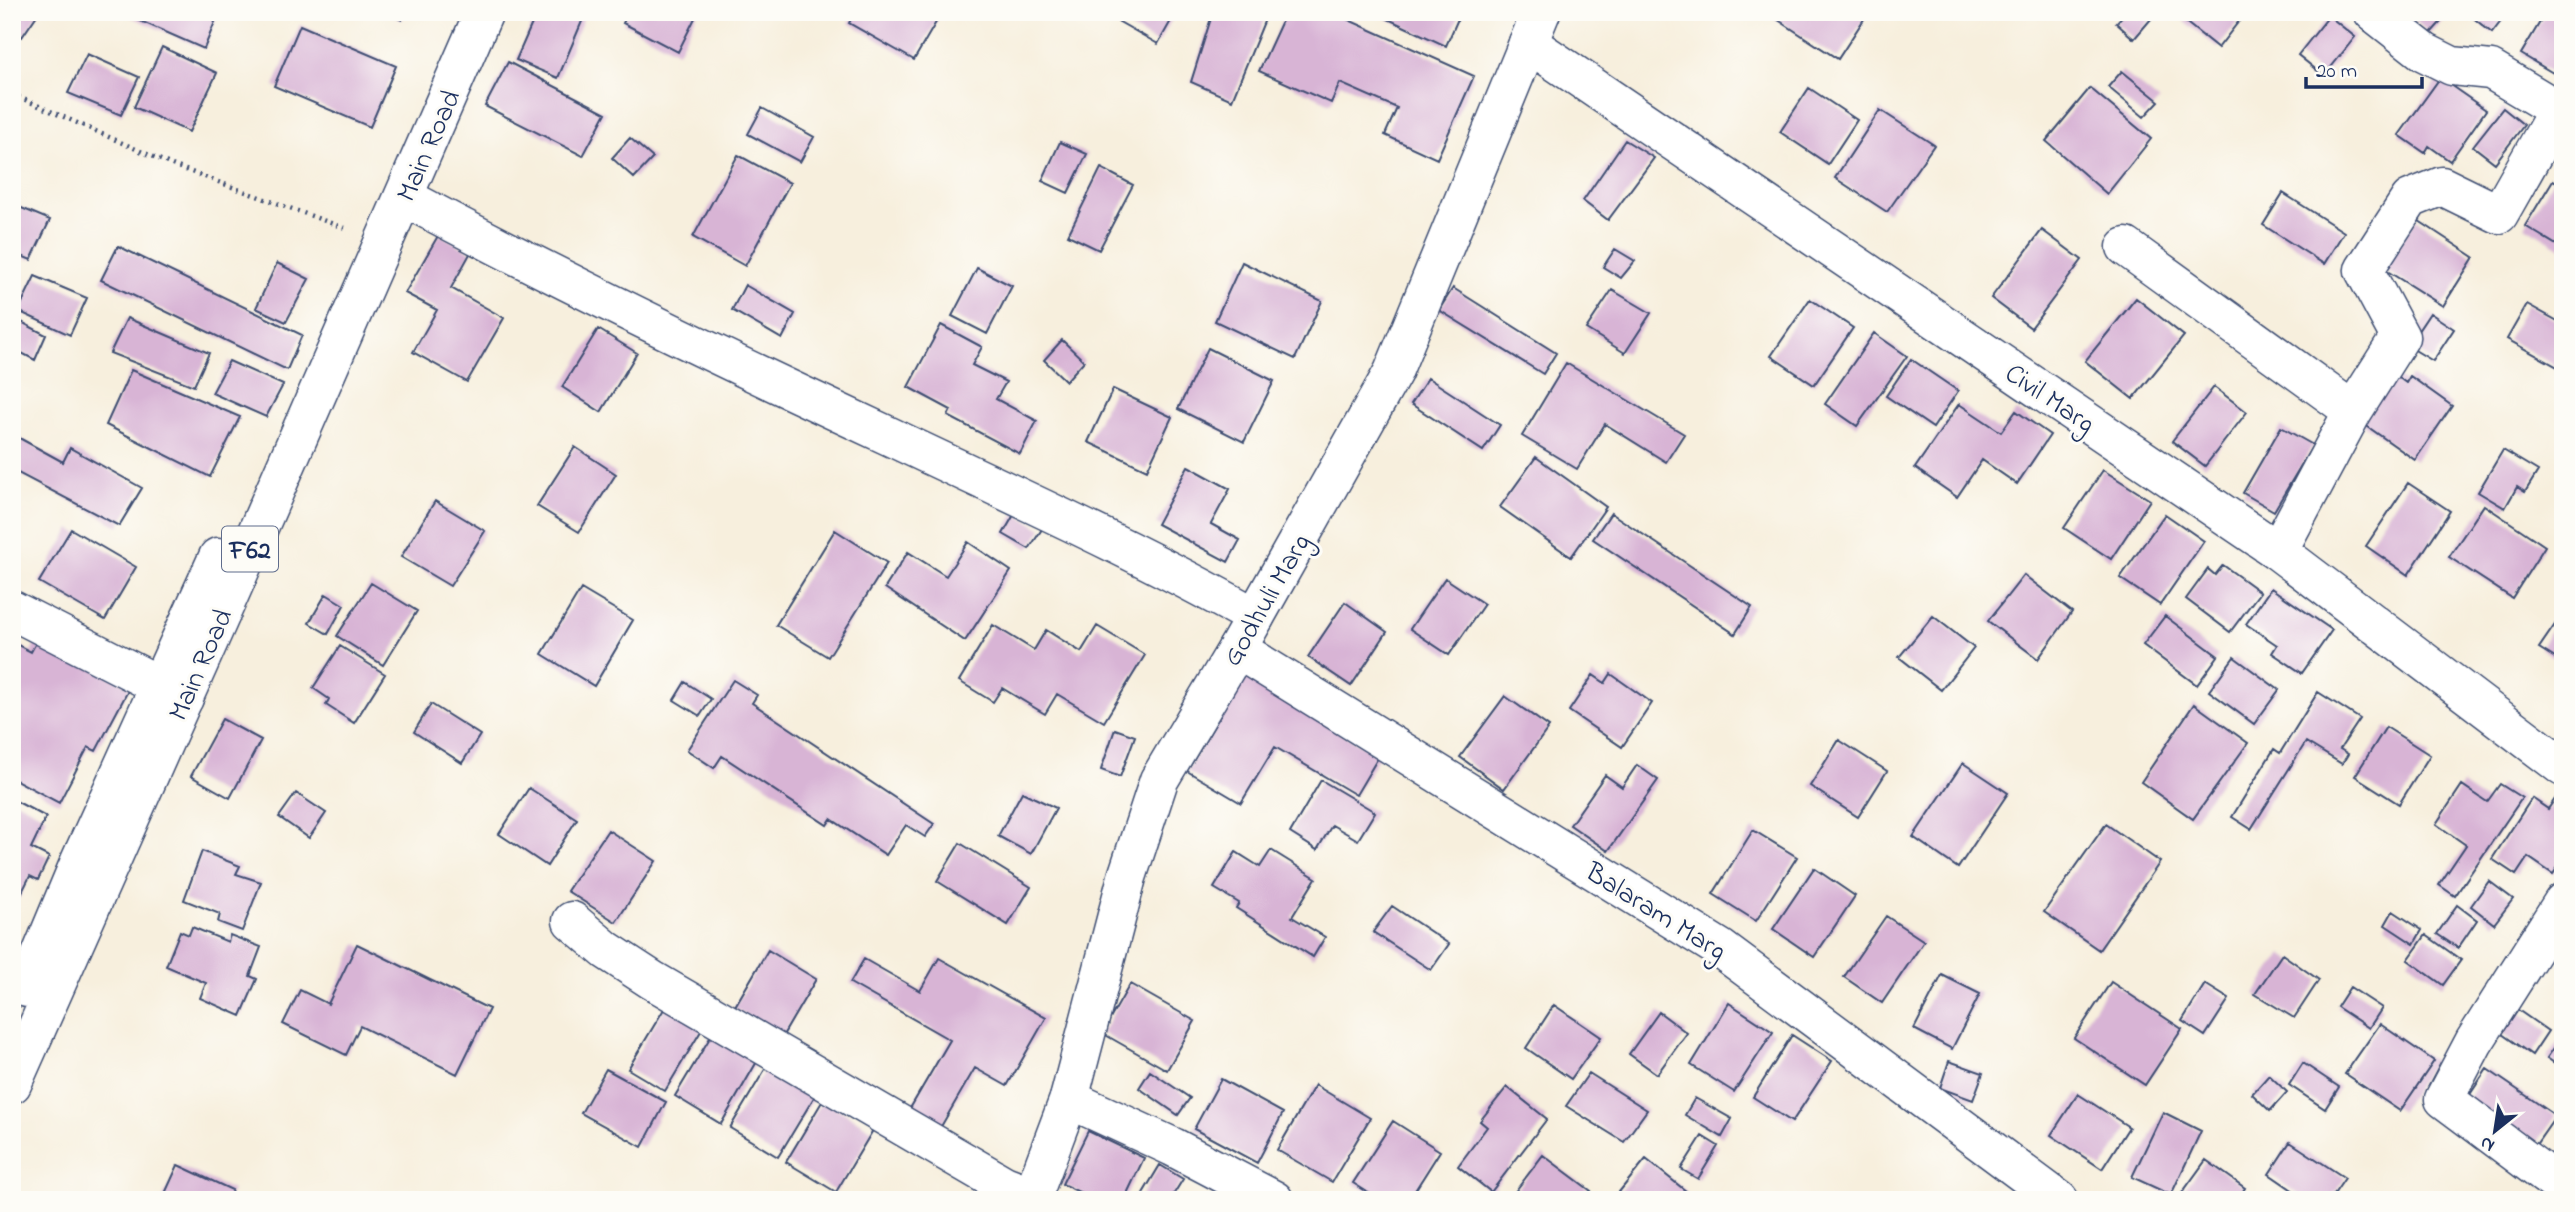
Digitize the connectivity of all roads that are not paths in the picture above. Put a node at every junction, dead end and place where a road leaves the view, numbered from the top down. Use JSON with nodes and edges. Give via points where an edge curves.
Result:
{"nodes":[{"id":1,"x":463,"y":12,"type":"edge"},
{"id":2,"x":484,"y":12,"type":"edge"},
{"id":3,"x":2373,"y":12,"type":"edge"},
{"id":4,"x":1534,"y":28,"type":"edge"},
{"id":5,"x":2560,"y":106,"type":"edge"},
{"id":6,"x":404,"y":197,"type":"junction"},
{"id":7,"x":2126,"y":247,"type":"dead end"},
{"id":8,"x":2353,"y":411,"type":"junction"},
{"id":9,"x":2278,"y":551,"type":"junction"},
{"id":10,"x":12,"y":610,"type":"edge"},
{"id":11,"x":1255,"y":617,"type":"junction"},
{"id":12,"x":1237,"y":649,"type":"junction"},
{"id":13,"x":172,"y":692,"type":"junction"},
{"id":14,"x":2563,"y":767,"type":"edge"},
{"id":15,"x":2563,"y":902,"type":"edge"},
{"id":16,"x":572,"y":920,"type":"dead end"},
{"id":17,"x":12,"y":1022,"type":"edge"},
{"id":18,"x":16,"y":1065,"type":"edge"},
{"id":19,"x":1069,"y":1099,"type":"junction"},
{"id":20,"x":2563,"y":1188,"type":"edge"},
{"id":21,"x":1032,"y":1198,"type":"edge"},
{"id":22,"x":1275,"y":1200,"type":"edge"},
{"id":23,"x":2059,"y":1200,"type":"edge"}],
"edges":[{"from":1,"to":13,"type":"street","name":"Main Road","number":"F62","via":[[363,235]]},
{"from":2,"to":6,"type":"street","name":"Main Road","number":"F62"},
{"from":3,"to":5,"type":"street","via":[[2424,52],[2452,66],[2491,70]]},
{"from":4,"to":9,"type":"street","name":"Civil Marg"},
{"from":4,"to":11,"type":"street","name":"Godhuli Marg","via":[[1392,372]]},
{"from":5,"to":8,"type":"street","via":[[2499,214],[2442,186],[2410,199],[2364,270],[2400,337]]},
{"from":6,"to":11,"type":"street","via":[[681,338]]},
{"from":6,"to":13,"type":"street","name":"Main Road","number":"F62"},
{"from":7,"to":8,"type":"street"},
{"from":8,"to":9,"type":"street"},
{"from":9,"to":14,"type":"street","name":"Civil Marg"},
{"from":10,"to":13,"type":"street"},
{"from":11,"to":12,"type":"street","name":"Godhuli Marg"},
{"from":12,"to":19,"type":"street","name":"Godhuli Marg","via":[[1159,780],[1127,877]]},
{"from":12,"to":23,"type":"street","name":"Balaram Marg","via":[[1721,949]]},
{"from":13,"to":17,"type":"street","name":"Main Road","number":"F62","via":[[80,861]]},
{"from":13,"to":18,"type":"street","name":"Main Road","number":"F62"},
{"from":15,"to":20,"type":"street","via":[[2474,1042],[2444,1099]]},
{"from":16,"to":21,"type":"street","via":[[606,950],[652,980]]},
{"from":19,"to":21,"type":"street","name":"Godhuli Marg"},
{"from":19,"to":22,"type":"street"}]}
